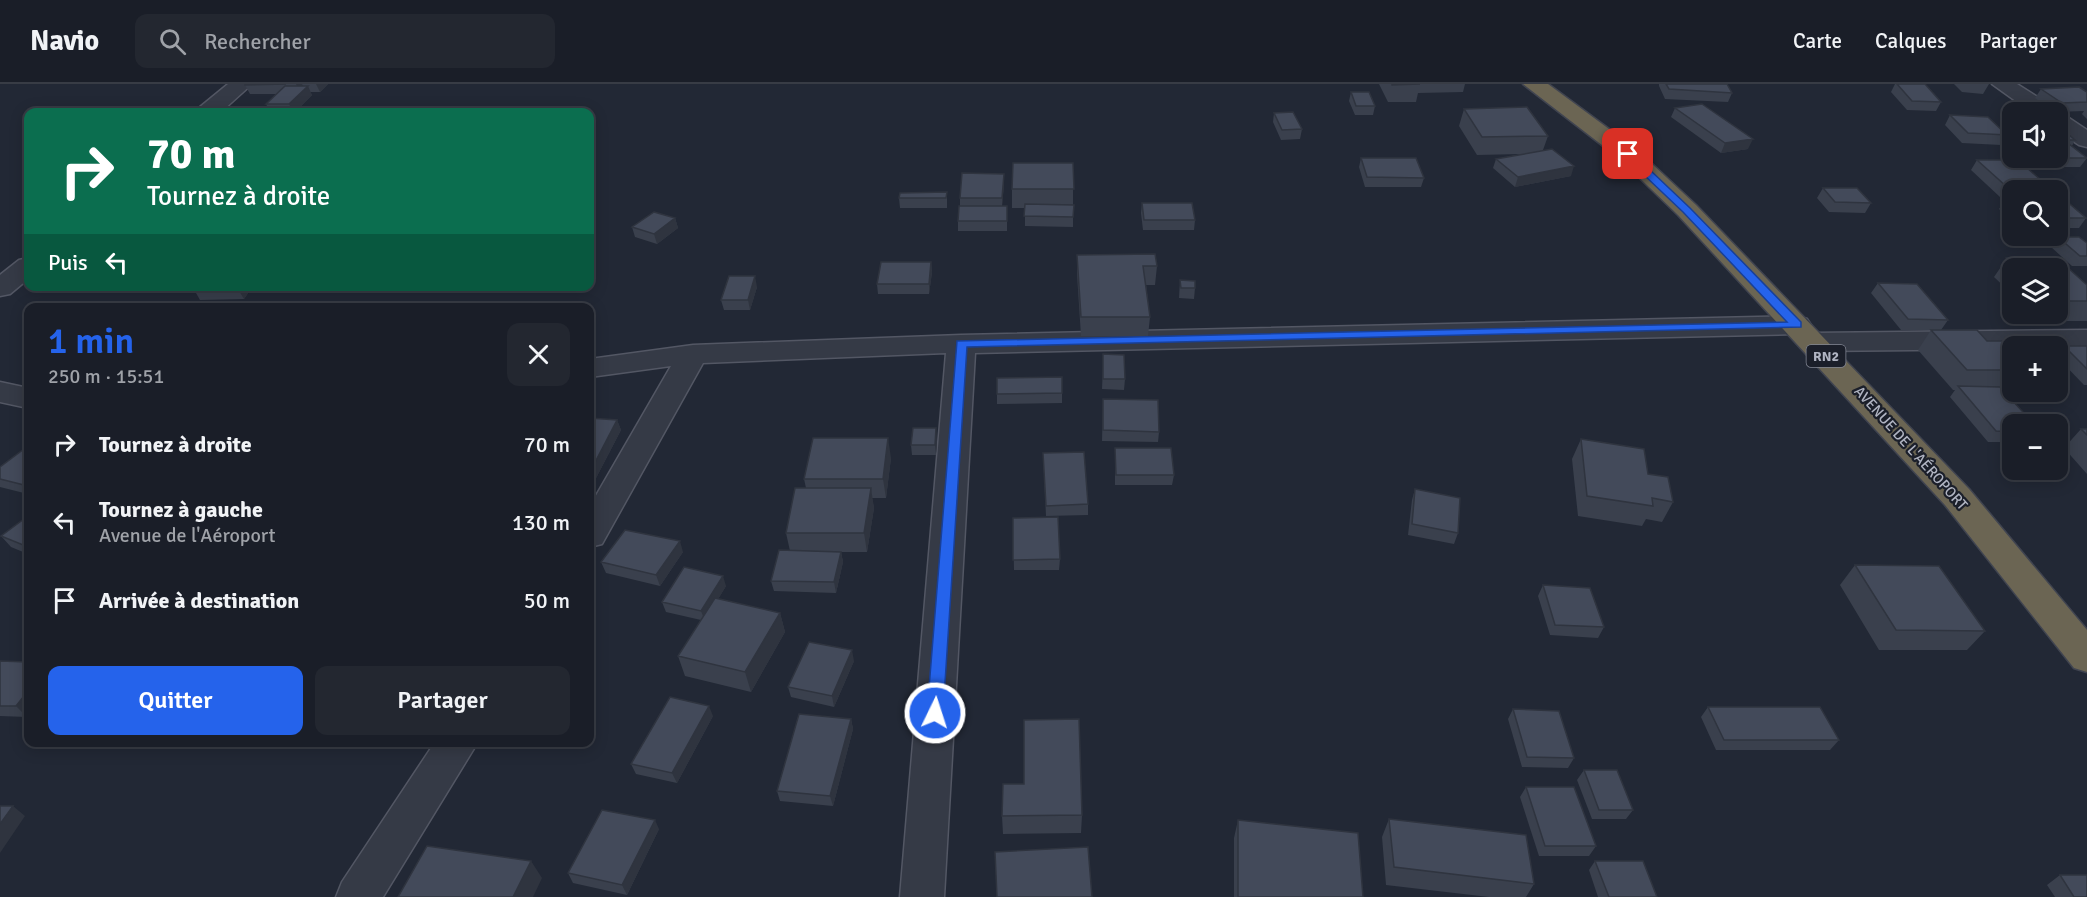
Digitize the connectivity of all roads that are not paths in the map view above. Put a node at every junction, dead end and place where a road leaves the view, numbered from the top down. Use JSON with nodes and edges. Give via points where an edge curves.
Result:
{"nodes":[{"id":1,"x":240,"y":84,"type":"edge"},
{"id":2,"x":1534,"y":84,"type":"edge"},
{"id":3,"x":2003,"y":84,"type":"edge"},
{"id":4,"x":2030,"y":102,"type":"edge"},
{"id":5,"x":213,"y":108,"type":"edge"},
{"id":6,"x":2068,"y":128,"type":"edge"},
{"id":7,"x":2087,"y":140,"type":"edge"},
{"id":8,"x":24,"y":269,"type":"edge"},
{"id":9,"x":0,"y":288,"type":"edge"},
{"id":10,"x":1805,"y":334,"type":"junction"},
{"id":11,"x":2087,"y":339,"type":"edge"},
{"id":12,"x":961,"y":344,"type":"junction"},
{"id":13,"x":693,"y":354,"type":"junction"},
{"id":14,"x":594,"y":367,"type":"edge"},
{"id":15,"x":0,"y":392,"type":"edge"},
{"id":16,"x":24,"y":397,"type":"edge"},
{"id":17,"x":594,"y":529,"type":"edge"},
{"id":18,"x":2087,"y":657,"type":"edge"},
{"id":19,"x":455,"y":747,"type":"edge"},
{"id":20,"x":358,"y":897,"type":"edge"},
{"id":21,"x":922,"y":897,"type":"edge"}],
"edges":[{"from":1,"to":5,"type":"street"},
{"from":2,"to":10,"type":"highway","name":"AVENUE DE L'AÉROPORT","number":"RN2","via":[[1628,154]]},
{"from":3,"to":4,"type":"street"},
{"from":6,"to":7,"type":"street"},
{"from":8,"to":9,"type":"street"},
{"from":10,"to":11,"type":"street"},
{"from":10,"to":12,"type":"street"},
{"from":10,"to":18,"type":"highway","name":"AVENUE DE L'AÉROPORT","number":"RN2","via":[[1957,497]]},
{"from":12,"to":13,"type":"street"},
{"from":12,"to":21,"type":"street"},
{"from":13,"to":14,"type":"street"},
{"from":13,"to":17,"type":"street"},
{"from":15,"to":16,"type":"street"},
{"from":19,"to":20,"type":"street"}]}
